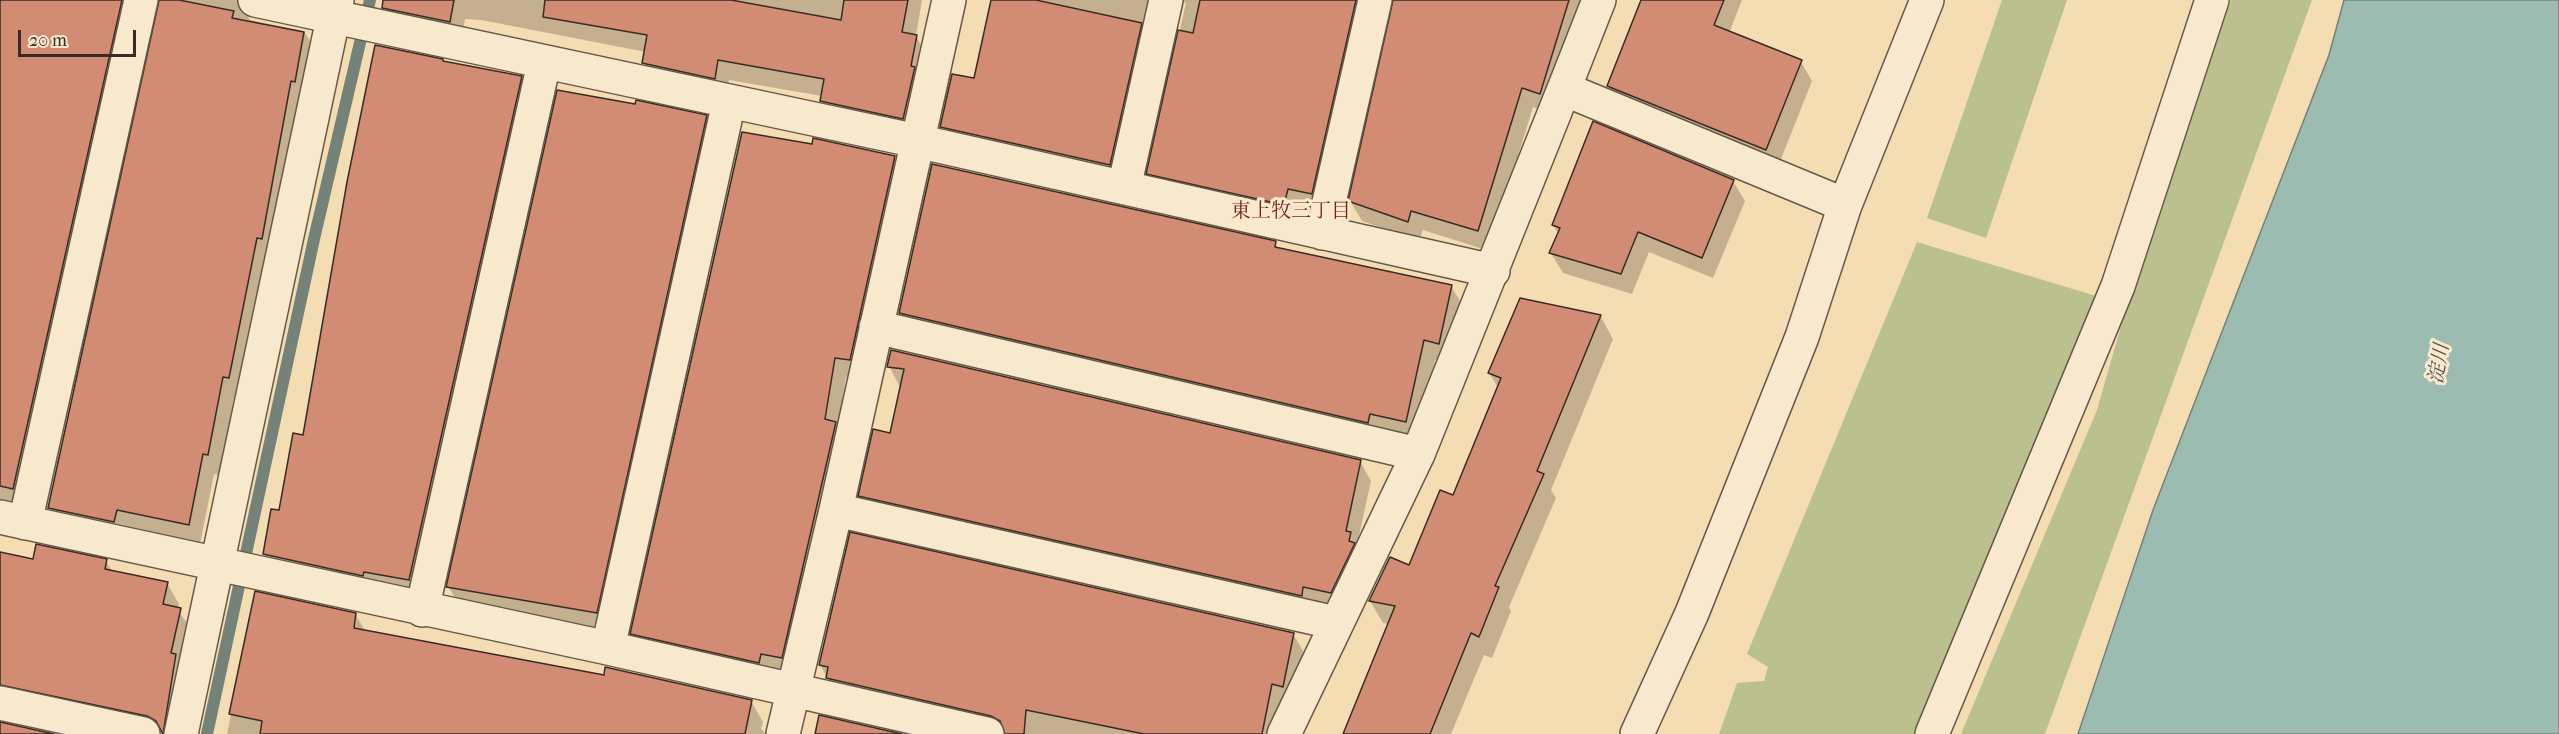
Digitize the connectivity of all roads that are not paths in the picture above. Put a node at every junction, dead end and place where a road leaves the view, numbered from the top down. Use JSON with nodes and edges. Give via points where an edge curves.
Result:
{"nodes":[{"id":1,"x":141,"y":0,"type":"edge"},
{"id":2,"x":255,"y":0,"type":"edge"},
{"id":3,"x":949,"y":0,"type":"edge"},
{"id":4,"x":1166,"y":0,"type":"edge"},
{"id":5,"x":1375,"y":0,"type":"edge"},
{"id":6,"x":1599,"y":0,"type":"edge"},
{"id":7,"x":1927,"y":0,"type":"edge"},
{"id":8,"x":2212,"y":0,"type":"edge"},
{"id":9,"x":335,"y":8,"type":"edge"},
{"id":10,"x":544,"y":63,"type":"junction"},
{"id":11,"x":1564,"y":89,"type":"junction"},
{"id":12,"x":729,"y":102,"type":"junction"},
{"id":13,"x":917,"y":141,"type":"junction"},
{"id":14,"x":1124,"y":188,"type":"junction"},
{"id":15,"x":1845,"y":205,"type":"junction"},
{"id":16,"x":1322,"y":233,"type":"junction"},
{"id":17,"x":1493,"y":272,"type":"junction"},
{"id":18,"x":876,"y":327,"type":"junction"},
{"id":19,"x":1418,"y":454,"type":"junction"},
{"id":20,"x":836,"y":510,"type":"junction"},
{"id":21,"x":13,"y":520,"type":"edge"},
{"id":22,"x":218,"y":566,"type":"junction"},
{"id":23,"x":422,"y":610,"type":"junction"},
{"id":24,"x":1336,"y":624,"type":"junction"},
{"id":25,"x":608,"y":648,"type":"junction"},
{"id":26,"x":793,"y":690,"type":"junction"},
{"id":27,"x":0,"y":703,"type":"edge"},
{"id":28,"x":142,"y":734,"type":"edge"},
{"id":29,"x":181,"y":734,"type":"edge"},
{"id":30,"x":783,"y":734,"type":"edge"},
{"id":31,"x":987,"y":734,"type":"edge"},
{"id":32,"x":1284,"y":734,"type":"edge"},
{"id":33,"x":1637,"y":734,"type":"edge"},
{"id":34,"x":1932,"y":734,"type":"edge"}],
"edges":[{"from":1,"to":21,"type":"street"},
{"from":2,"to":9,"type":"street"},
{"from":3,"to":13,"type":"street"},
{"from":4,"to":14,"type":"street"},
{"from":5,"to":16,"type":"street"},
{"from":6,"to":11,"type":"street"},
{"from":7,"to":15,"type":"street"},
{"from":8,"to":34,"type":"street","via":[[2118,286]]},
{"from":9,"to":10,"type":"street"},
{"from":9,"to":22,"type":"street"},
{"from":10,"to":12,"type":"street"},
{"from":10,"to":23,"type":"street"},
{"from":11,"to":15,"type":"street"},
{"from":11,"to":17,"type":"street"},
{"from":12,"to":13,"type":"street"},
{"from":12,"to":25,"type":"street"},
{"from":13,"to":14,"type":"street"},
{"from":13,"to":18,"type":"street"},
{"from":14,"to":16,"type":"street"},
{"from":15,"to":33,"type":"street","via":[[1798,348],[1692,613]]},
{"from":16,"to":17,"type":"street"},
{"from":17,"to":19,"type":"street"},
{"from":18,"to":19,"type":"street"},
{"from":18,"to":20,"type":"street"},
{"from":19,"to":24,"type":"street"},
{"from":20,"to":24,"type":"street"},
{"from":20,"to":26,"type":"street"},
{"from":21,"to":22,"type":"street"},
{"from":22,"to":23,"type":"street"},
{"from":22,"to":29,"type":"street"},
{"from":23,"to":25,"type":"street"},
{"from":24,"to":32,"type":"street"},
{"from":25,"to":26,"type":"street"},
{"from":26,"to":30,"type":"street"},
{"from":26,"to":31,"type":"street"},
{"from":27,"to":28,"type":"street"}]}
